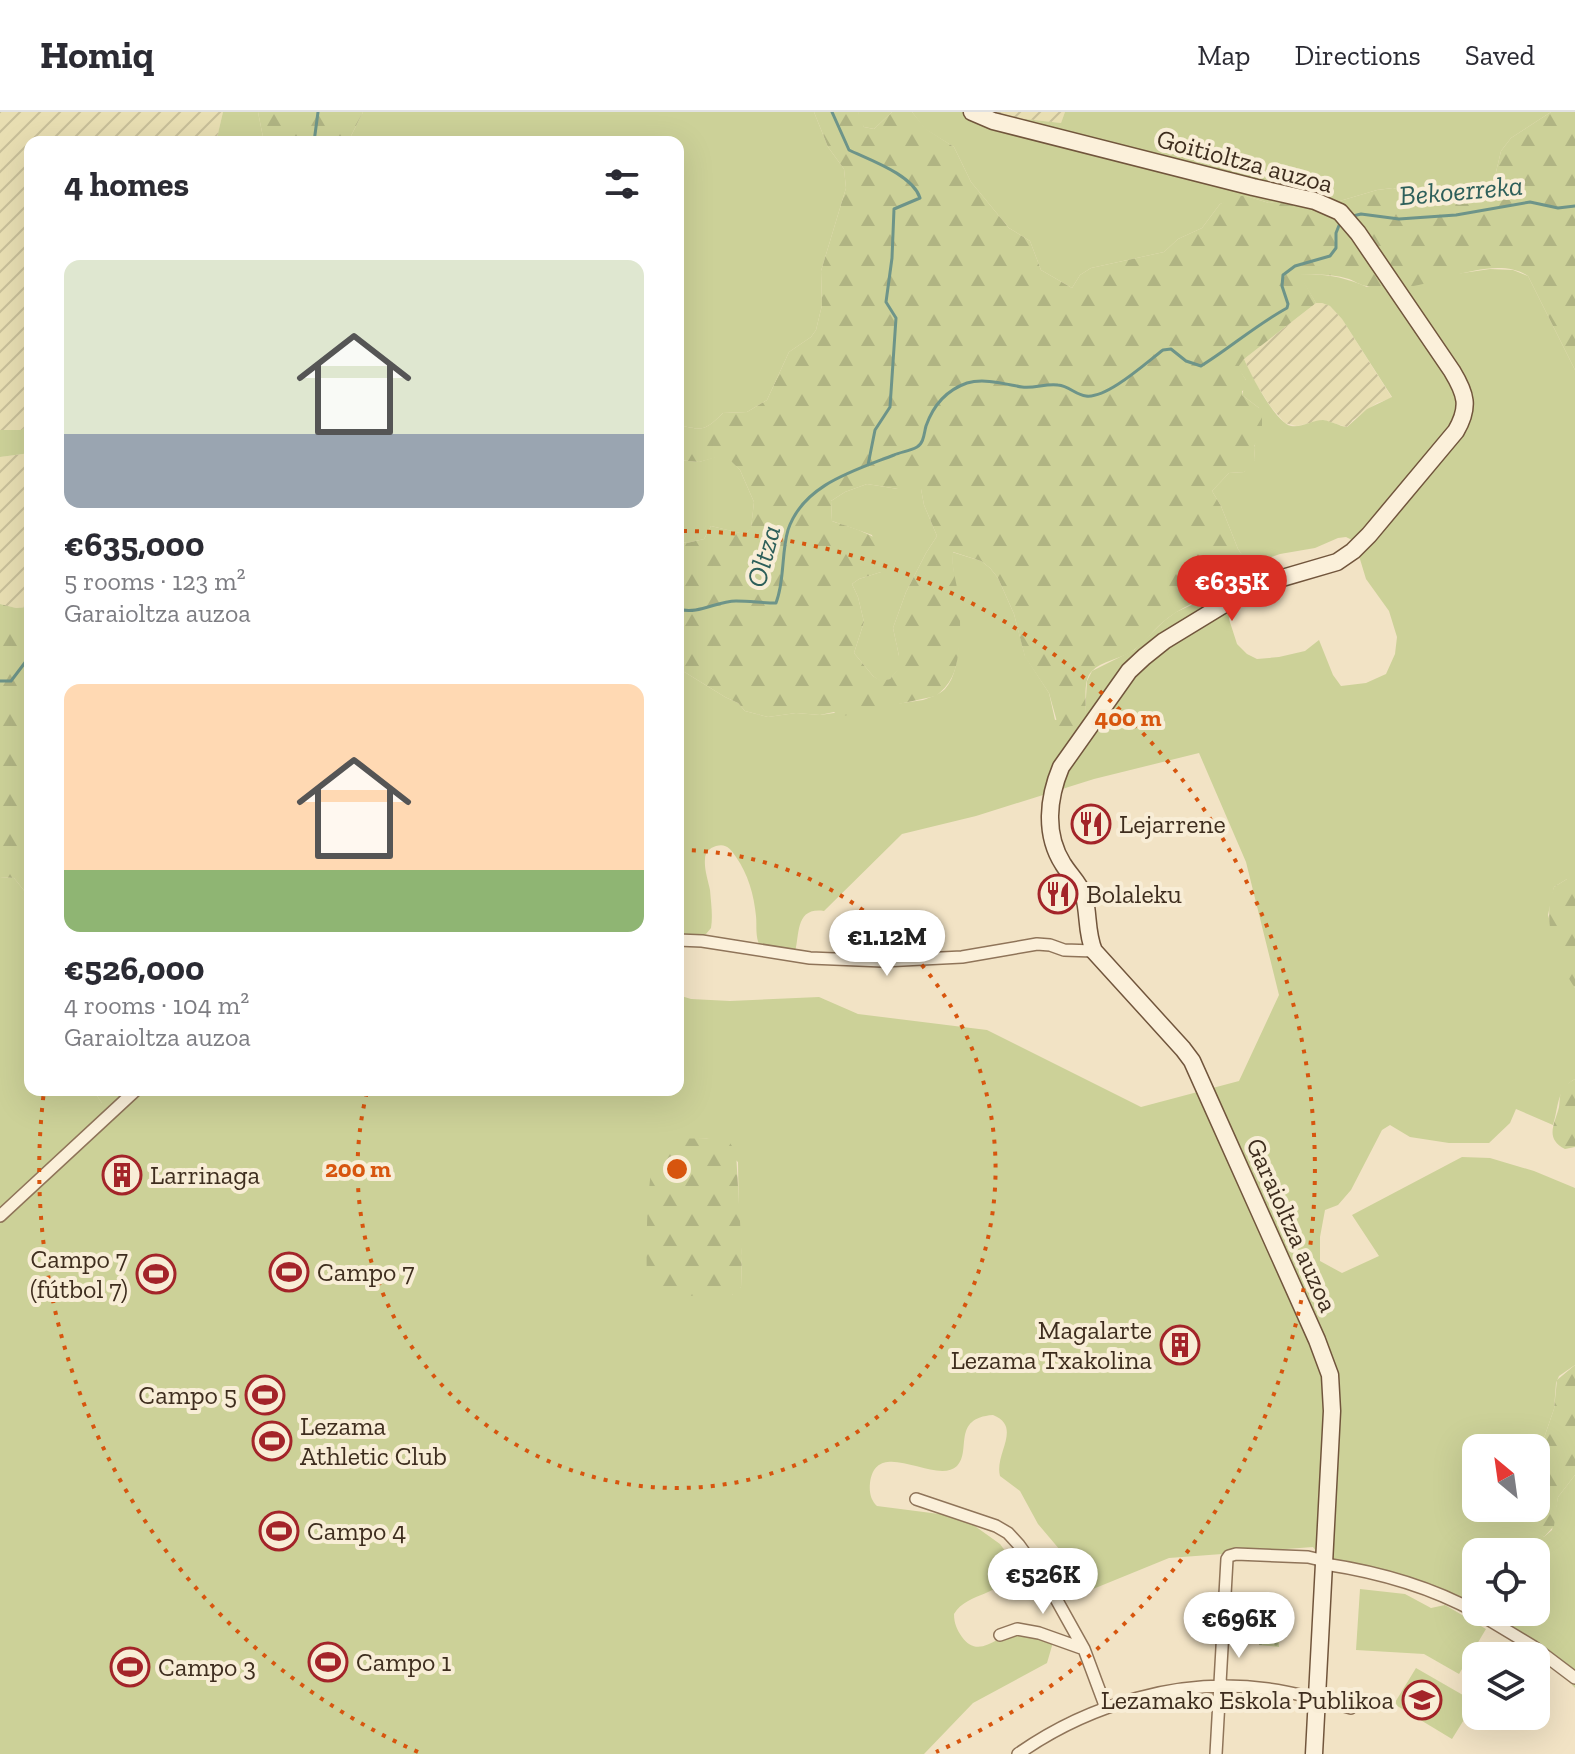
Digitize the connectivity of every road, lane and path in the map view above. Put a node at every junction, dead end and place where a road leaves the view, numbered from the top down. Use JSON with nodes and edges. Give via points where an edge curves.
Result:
{"nodes":[{"id":1,"x":972,"y":112,"type":"edge"},
{"id":2,"x":1358,"y":233,"type":"joint"},
{"id":3,"x":684,"y":940,"type":"edge"},
{"id":4,"x":1094,"y":951,"type":"junction"},
{"id":5,"x":130,"y":1096,"type":"edge"},
{"id":6,"x":0,"y":1216,"type":"edge"},
{"id":7,"x":916,"y":1499,"type":"dead end"},
{"id":8,"x":1325,"y":1562,"type":"junction"},
{"id":9,"x":1462,"y":1605,"type":"edge"},
{"id":10,"x":1499,"y":1626,"type":"edge"},
{"id":11,"x":1000,"y":1635,"type":"dead end"},
{"id":12,"x":1084,"y":1649,"type":"junction"},
{"id":13,"x":1575,"y":1678,"type":"edge"},
{"id":14,"x":1220,"y":1687,"type":"junction"},
{"id":15,"x":1318,"y":1698,"type":"junction"},
{"id":16,"x":1106,"y":1708,"type":"junction"},
{"id":17,"x":1351,"y":1708,"type":"dead end"},
{"id":18,"x":1018,"y":1754,"type":"edge"},
{"id":19,"x":1216,"y":1754,"type":"edge"},
{"id":20,"x":1314,"y":1754,"type":"edge"}],
"edges":[{"from":1,"to":2,"type":"street","name":"Goitioltza auzoa","via":[[1315,201],[1340,212]]},
{"from":2,"to":4,"type":"street","name":"Garaioltza auzoa","via":[[1462,387],[1463,419],[1353,551],[1337,562],[1246,591],[1164,641],[1129,671],[1070,753],[1054,784],[1050,825],[1056,853],[1083,894]]},
{"from":3,"to":4,"type":"street","via":[[810,958],[883,961],[962,957],[1037,944]]},
{"from":4,"to":8,"type":"street","name":"Garaioltza auzoa","via":[[1192,1061],[1325,1358],[1332,1393]]},
{"from":5,"to":6,"type":"street"},
{"from":7,"to":12,"type":"street","via":[[1008,1533],[1050,1588]]},
{"from":8,"to":9,"type":"street","via":[[1411,1583]]},
{"from":8,"to":14,"type":"street","via":[[1229,1556]]},
{"from":8,"to":15,"type":"street","name":"Garaioltza auzoa"},
{"from":10,"to":13,"type":"street"},
{"from":11,"to":12,"type":"street","via":[[1017,1629]]},
{"from":12,"to":16,"type":"street"},
{"from":14,"to":15,"type":"street"},
{"from":14,"to":16,"type":"street","via":[[1139,1697]]},
{"from":14,"to":19,"type":"street"},
{"from":15,"to":17,"type":"street"},
{"from":15,"to":20,"type":"street","name":"Garaioltza auzoa"},
{"from":16,"to":18,"type":"street"}]}
